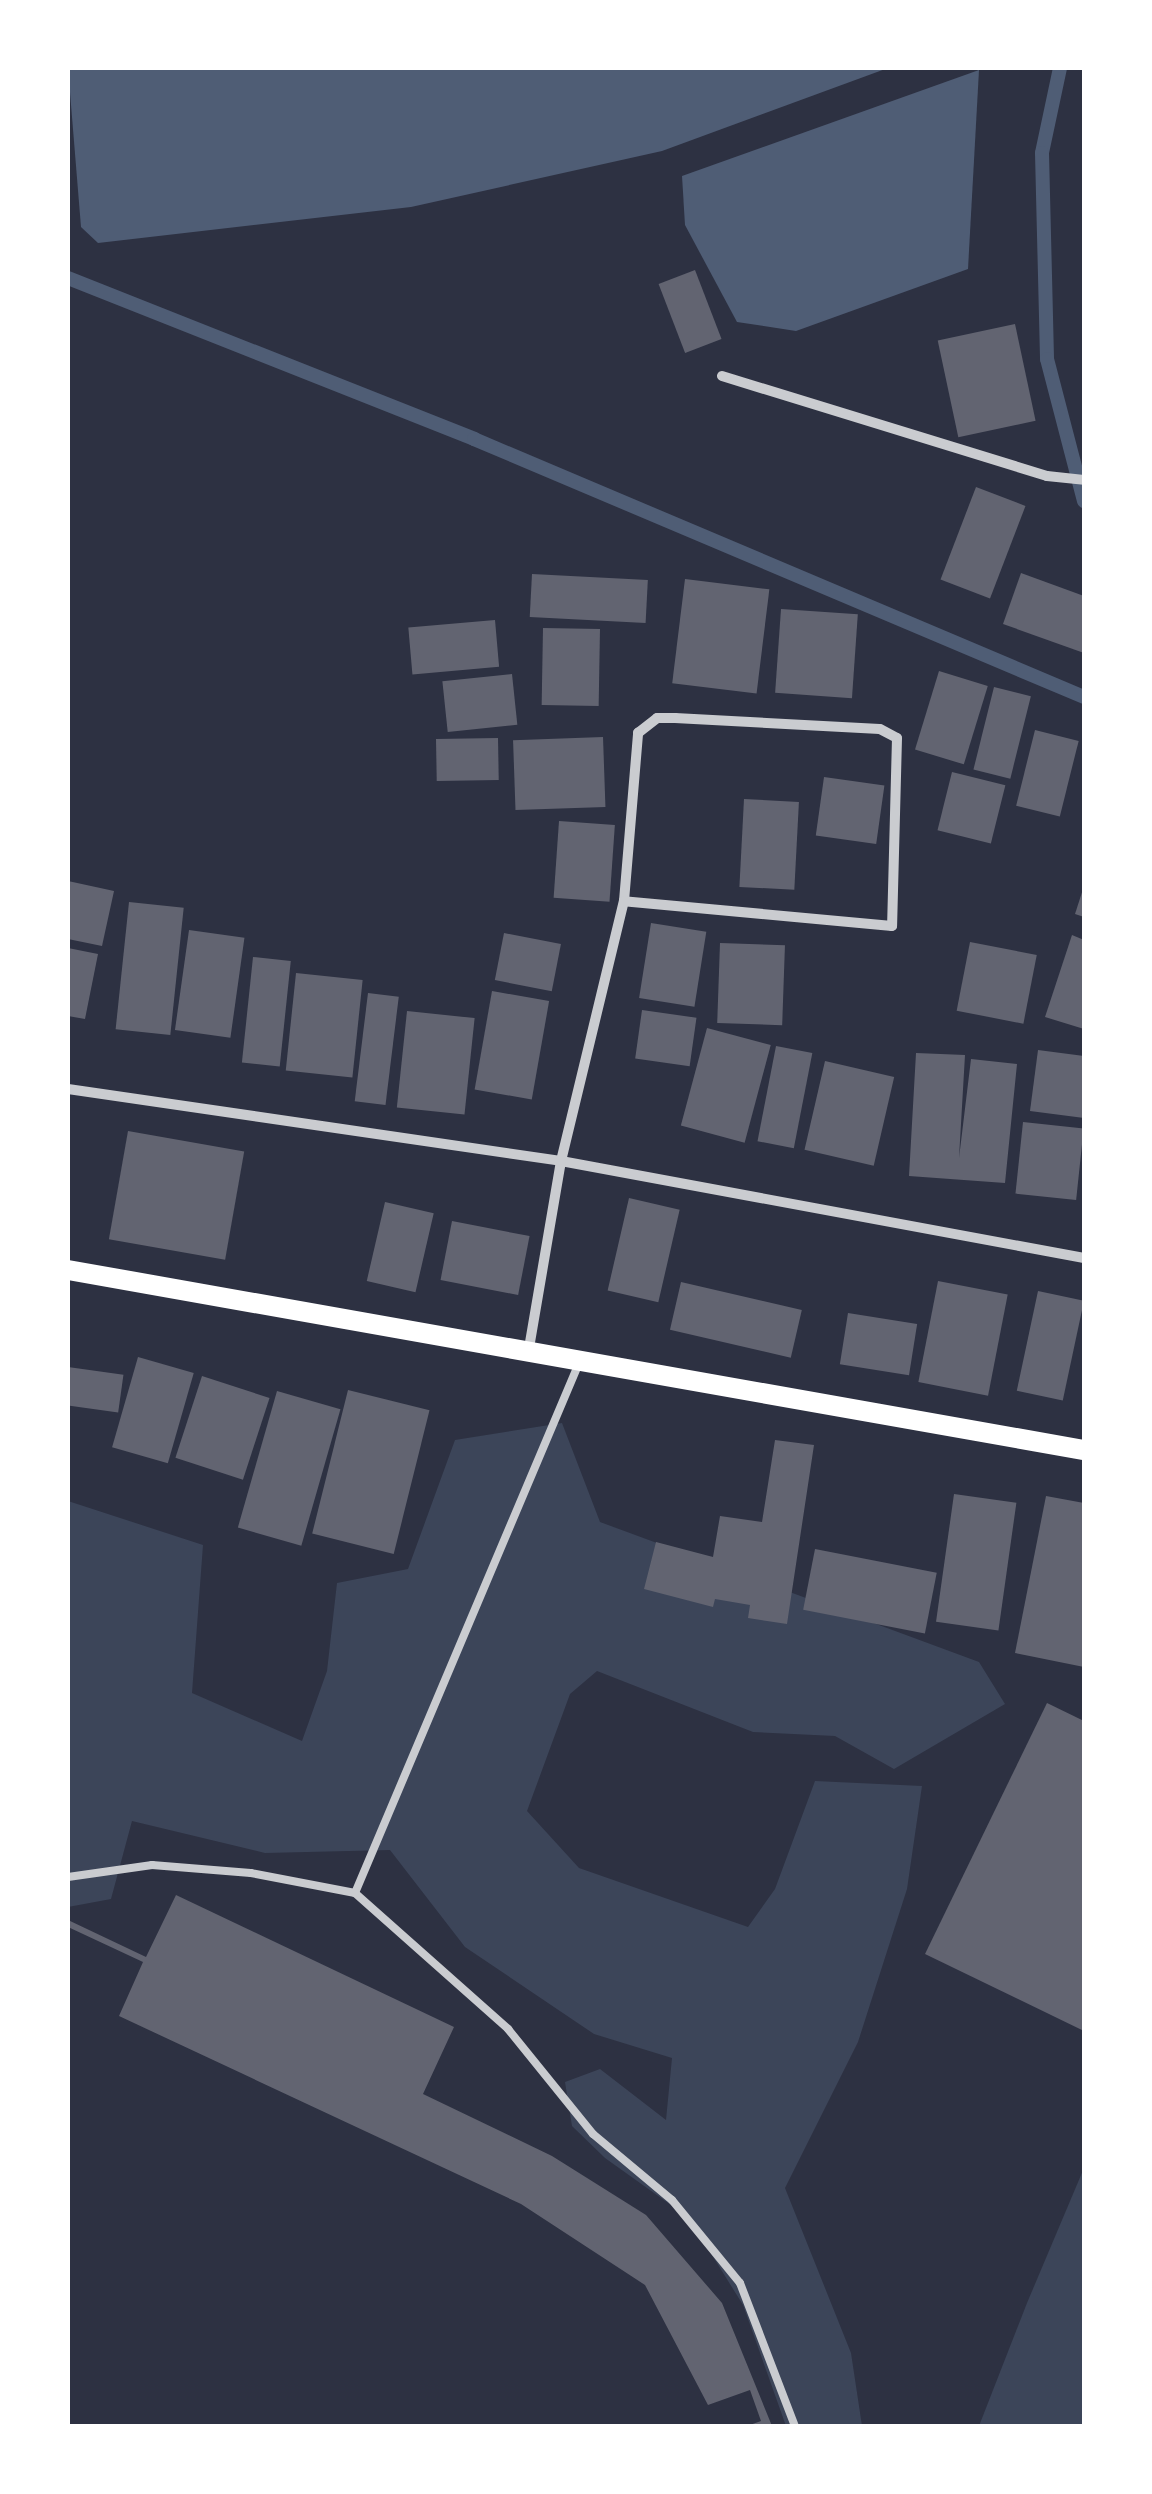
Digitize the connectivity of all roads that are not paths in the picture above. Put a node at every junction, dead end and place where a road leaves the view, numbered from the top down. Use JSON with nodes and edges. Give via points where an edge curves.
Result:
{"nodes":[{"id":1,"x":722,"y":376,"type":"dead end"},
{"id":2,"x":1084,"y":480,"type":"edge"},
{"id":3,"x":624,"y":901,"type":"junction"},
{"id":4,"x":68,"y":1088,"type":"edge"},
{"id":5,"x":561,"y":1161,"type":"junction"},
{"id":6,"x":1084,"y":1258,"type":"edge"},
{"id":7,"x":68,"y":1270,"type":"edge"},
{"id":8,"x":528,"y":1354,"type":"junction"},
{"id":9,"x":579,"y":1362,"type":"junction"},
{"id":10,"x":1084,"y":1450,"type":"edge"},
{"id":11,"x":68,"y":1878,"type":"edge"},
{"id":12,"x":354,"y":1894,"type":"junction"},
{"id":13,"x":794,"y":2426,"type":"edge"}],
"edges":[{"from":1,"to":2,"type":"street","via":[[1047,476]]},
{"from":3,"to":3,"type":"street","via":[[892,926],[897,738],[880,729],[656,718],[638,734]]},
{"from":3,"to":5,"type":"street"},
{"from":4,"to":5,"type":"street"},
{"from":5,"to":6,"type":"street"},
{"from":5,"to":8,"type":"street"},
{"from":7,"to":8,"type":"main road"},
{"from":8,"to":9,"type":"main road"},
{"from":9,"to":10,"type":"main road"},
{"from":9,"to":12,"type":"lane"},
{"from":11,"to":12,"type":"lane","via":[[152,1865],[251,1873]]},
{"from":12,"to":13,"type":"lane","via":[[508,2029],[593,2134],[672,2200],[740,2284]]}]}
